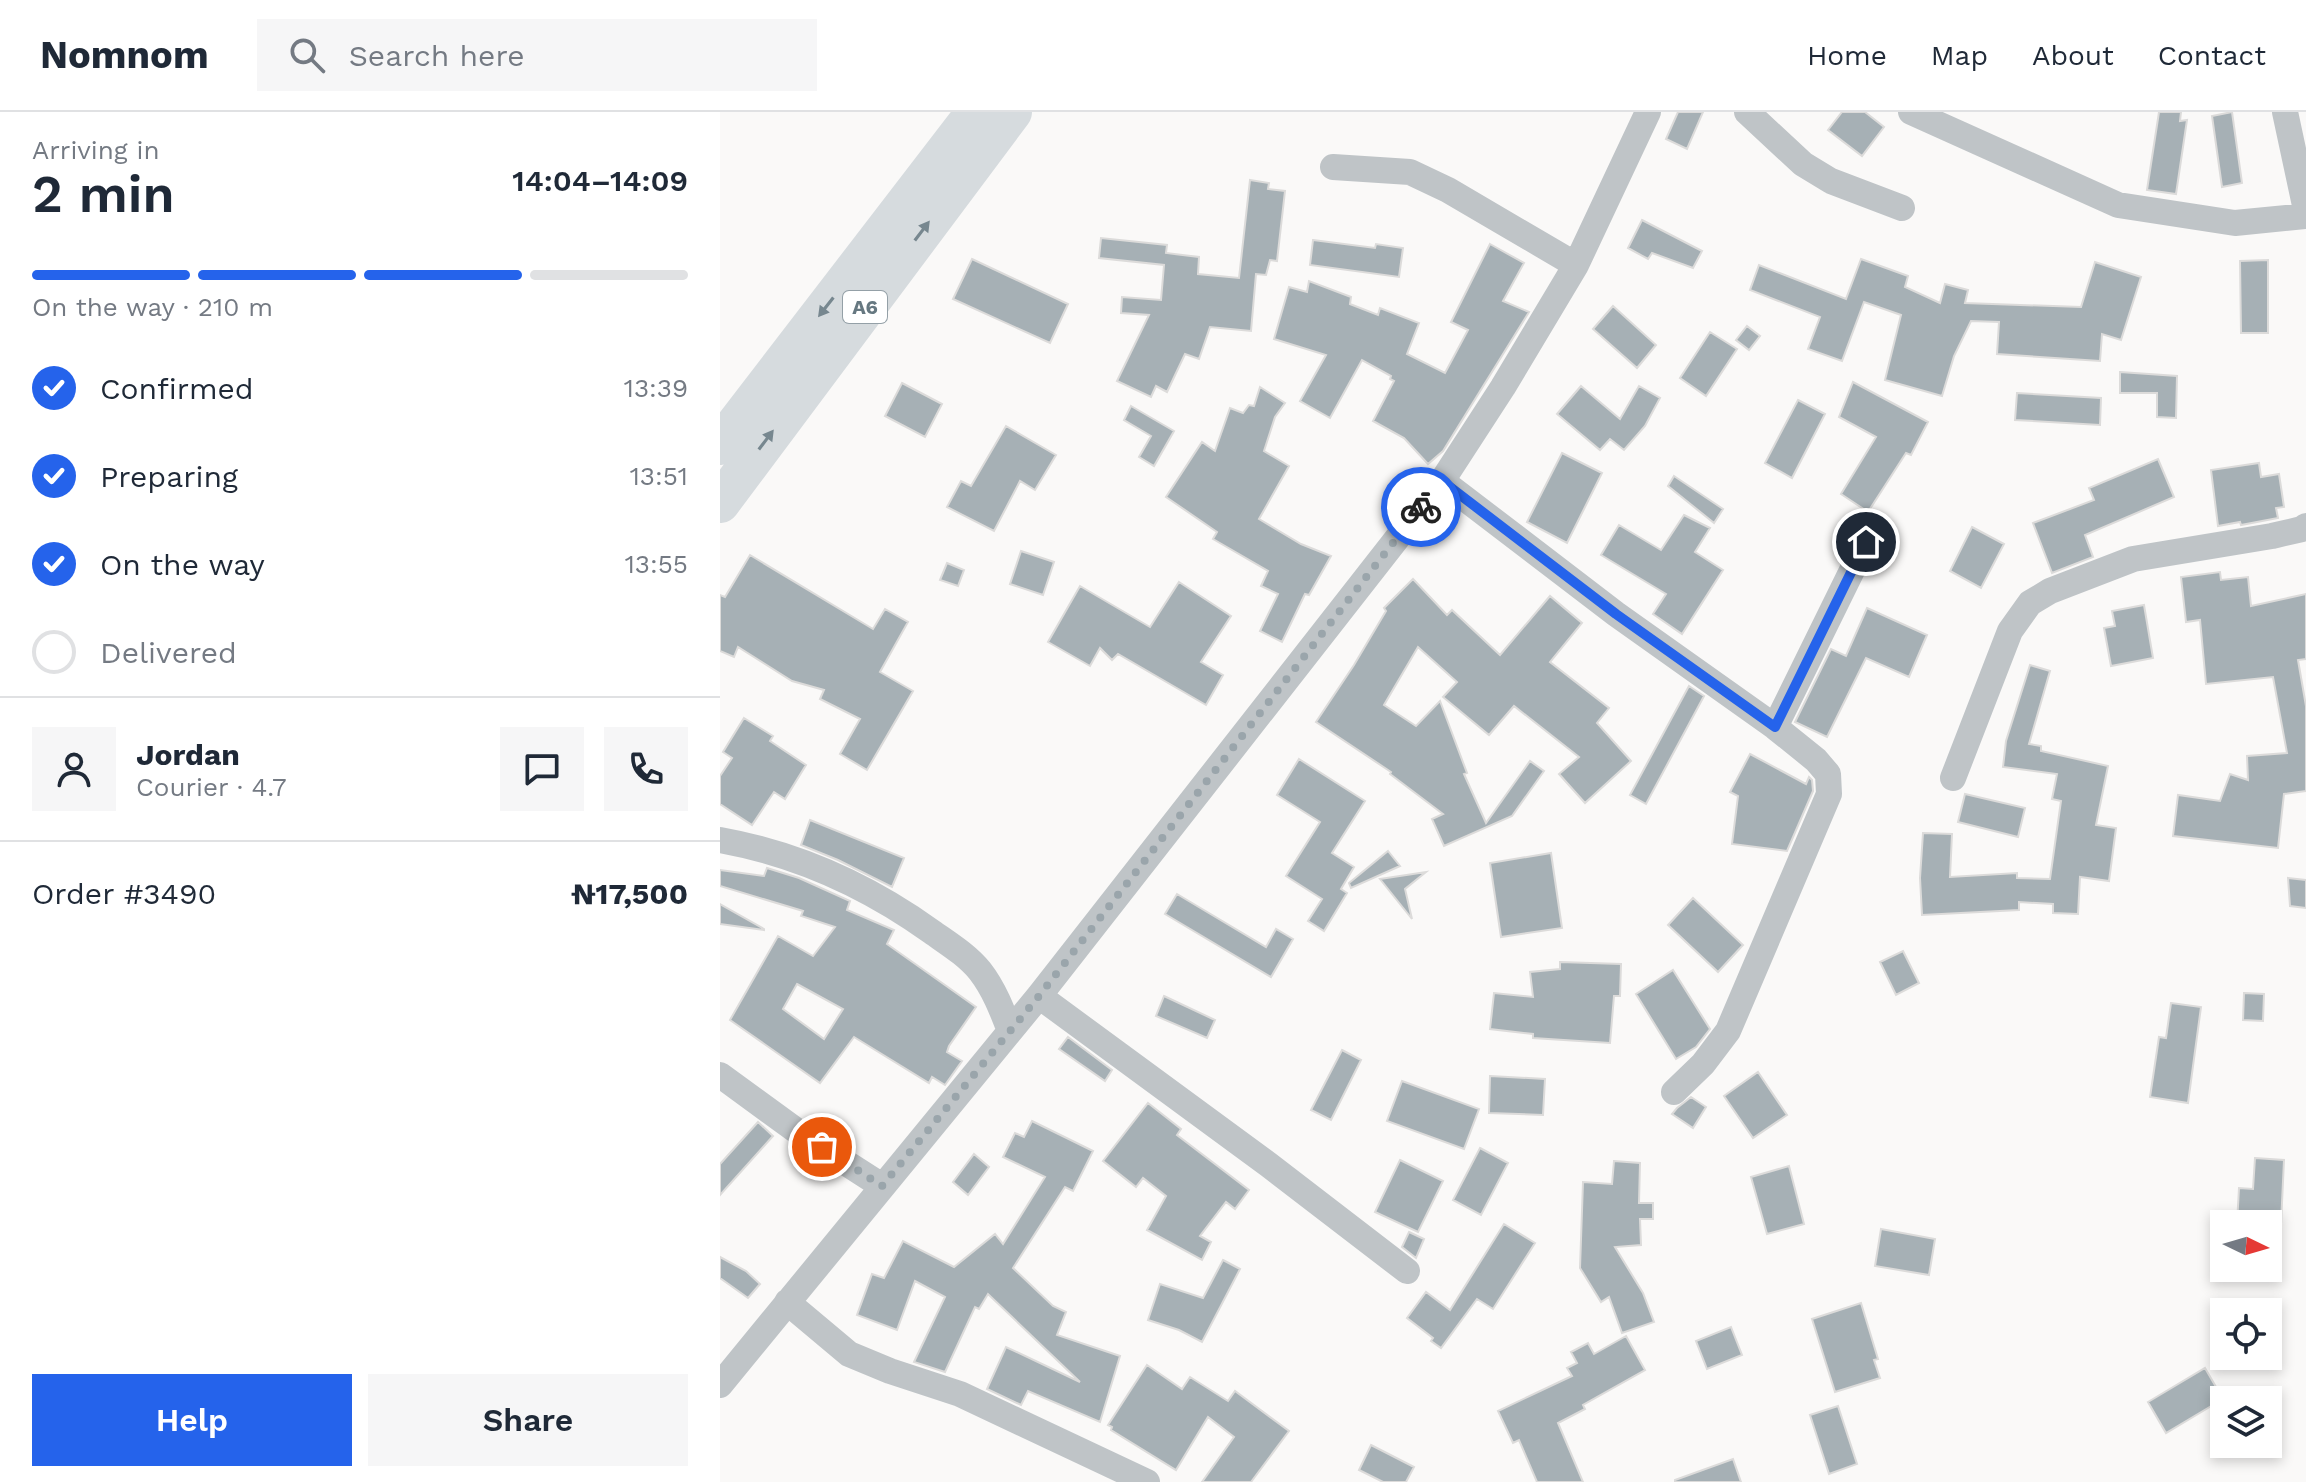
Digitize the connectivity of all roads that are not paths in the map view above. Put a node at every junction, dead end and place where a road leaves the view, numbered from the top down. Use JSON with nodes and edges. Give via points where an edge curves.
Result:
{"nodes":[{"id":1,"x":976,"y":112,"type":"edge"},
{"id":2,"x":1012,"y":112,"type":"edge"},
{"id":3,"x":1648,"y":112,"type":"edge"},
{"id":4,"x":1747,"y":112,"type":"edge"},
{"id":5,"x":1911,"y":112,"type":"edge"},
{"id":6,"x":2285,"y":112,"type":"edge"},
{"id":7,"x":1333,"y":167,"type":"dead end"},
{"id":8,"x":1902,"y":208,"type":"dead end"},
{"id":9,"x":2306,"y":213,"type":"edge"},
{"id":10,"x":1576,"y":265,"type":"junction"},
{"id":11,"x":720,"y":445,"type":"edge"},
{"id":12,"x":1442,"y":481,"type":"junction"},
{"id":13,"x":720,"y":503,"type":"edge"},
{"id":14,"x":2305,"y":528,"type":"edge"},
{"id":15,"x":1866,"y":542,"type":"dead end"},
{"id":16,"x":1775,"y":727,"type":"junction"},
{"id":17,"x":1953,"y":778,"type":"dead end"},
{"id":18,"x":720,"y":840,"type":"edge"},
{"id":19,"x":1039,"y":996,"type":"junction"},
{"id":20,"x":1010,"y":1031,"type":"junction"},
{"id":21,"x":720,"y":1075,"type":"edge"},
{"id":22,"x":1674,"y":1092,"type":"dead end"},
{"id":23,"x":882,"y":1186,"type":"junction"},
{"id":24,"x":1407,"y":1271,"type":"dead end"},
{"id":25,"x":787,"y":1302,"type":"junction"},
{"id":26,"x":720,"y":1385,"type":"edge"},
{"id":27,"x":1147,"y":1482,"type":"edge"}],
"edges":[{"from":1,"to":11,"type":"highway","number":"A6","one_way":true},
{"from":13,"to":2,"type":"highway","number":"A6","one_way":true},
{"from":3,"to":10,"type":"street"},
{"from":4,"to":8,"type":"street","via":[[1813,170]]},
{"from":5,"to":9,"type":"street","via":[[2118,205],[2235,223]]},
{"from":6,"to":9,"type":"street"},
{"from":7,"to":10,"type":"street","via":[[1410,172]]},
{"from":10,"to":12,"type":"street"},
{"from":12,"to":16,"type":"street"},
{"from":12,"to":19,"type":"street"},
{"from":14,"to":17,"type":"street","via":[[2133,559],[2030,603],[2010,631]]},
{"from":15,"to":16,"type":"street"},
{"from":16,"to":22,"type":"street","via":[[1828,774],[1829,794],[1728,1031]]},
{"from":18,"to":20,"type":"street","via":[[798,859],[910,916],[979,971]]},
{"from":19,"to":20,"type":"street"},
{"from":19,"to":24,"type":"street"},
{"from":20,"to":23,"type":"street"},
{"from":21,"to":23,"type":"street"},
{"from":23,"to":25,"type":"street"},
{"from":25,"to":26,"type":"street"},
{"from":25,"to":27,"type":"street","via":[[849,1354],[960,1394]]}]}
